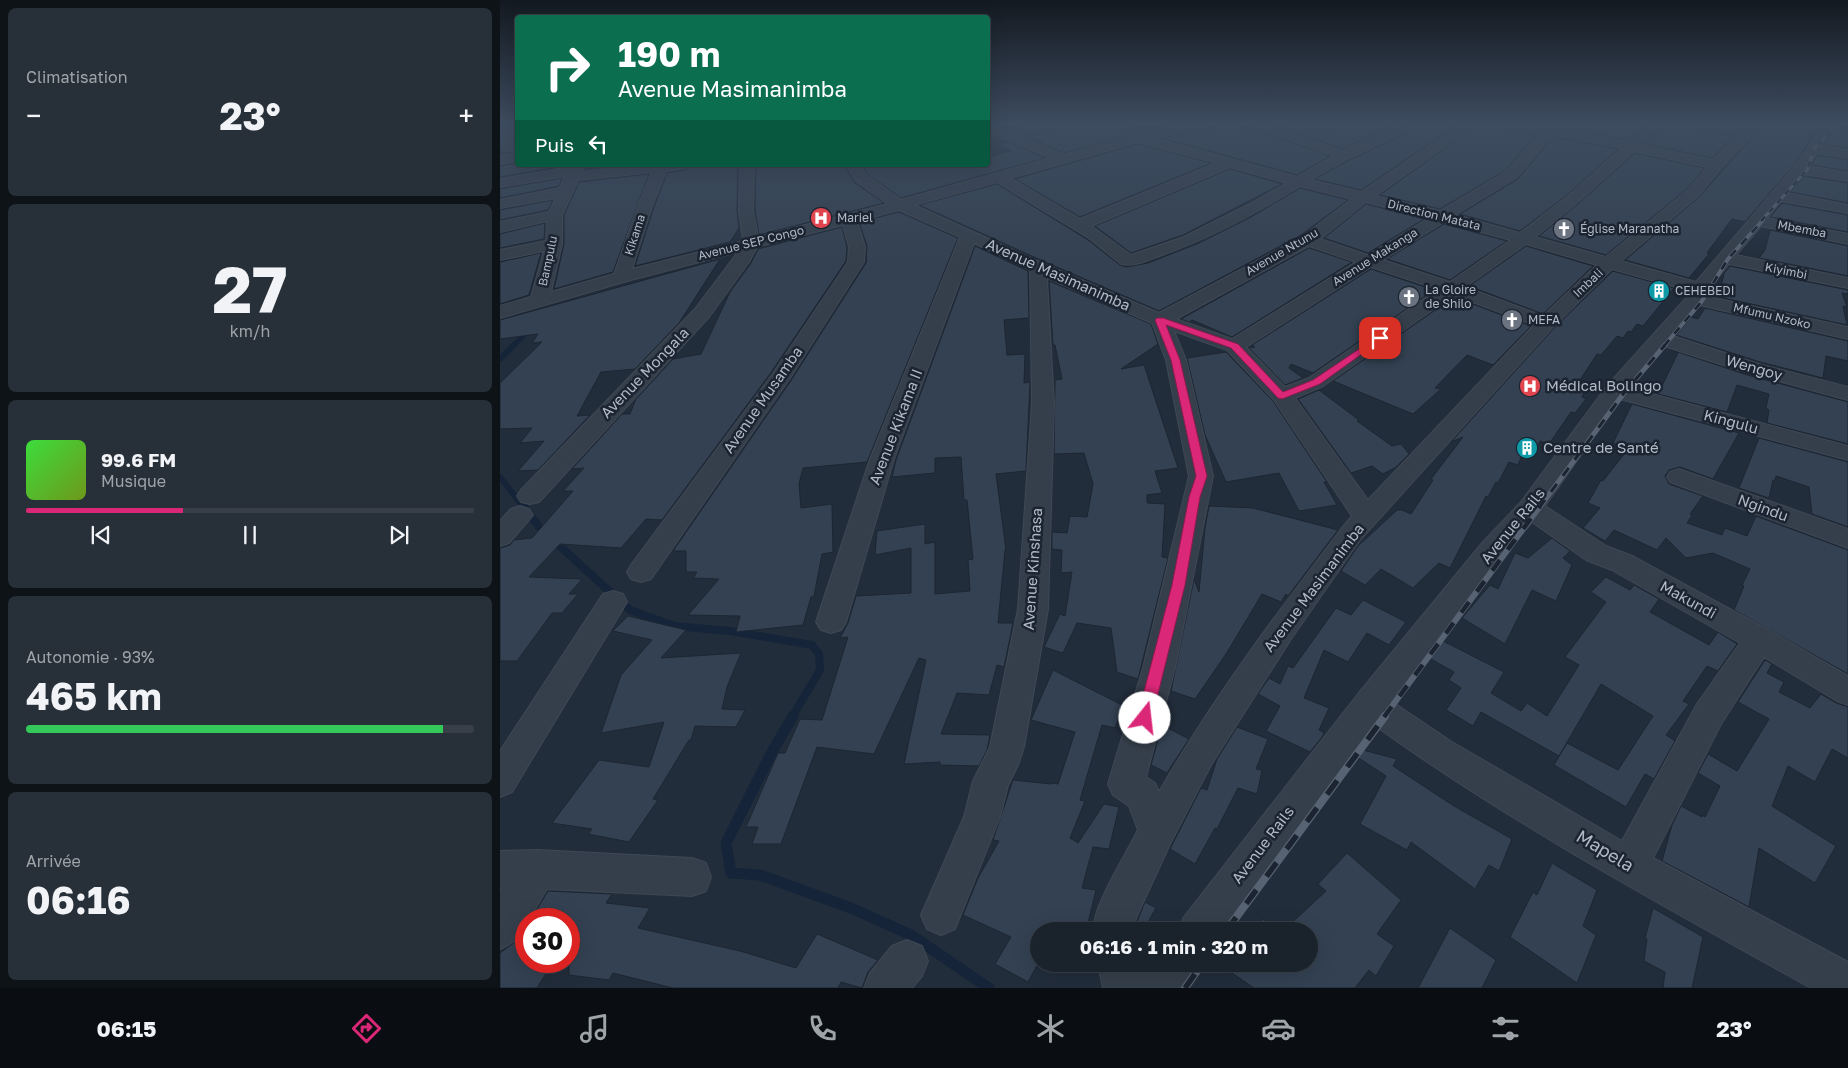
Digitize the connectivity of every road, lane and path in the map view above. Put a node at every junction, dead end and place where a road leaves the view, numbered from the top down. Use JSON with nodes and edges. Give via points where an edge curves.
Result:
{"nodes":[{"id":1,"x":575,"y":170,"type":"edge"},
{"id":2,"x":660,"y":170,"type":"edge"},
{"id":3,"x":747,"y":170,"type":"edge"},
{"id":4,"x":857,"y":170,"type":"edge"},
{"id":5,"x":1008,"y":170,"type":"edge"},
{"id":6,"x":1212,"y":170,"type":"edge"},
{"id":7,"x":1255,"y":170,"type":"edge"},
{"id":8,"x":1316,"y":170,"type":"edge"},
{"id":9,"x":1404,"y":170,"type":"edge"},
{"id":10,"x":1516,"y":170,"type":"edge"},
{"id":11,"x":1604,"y":170,"type":"edge"},
{"id":12,"x":1712,"y":170,"type":"edge"},
{"id":13,"x":1799,"y":170,"type":"edge"},
{"id":14,"x":999,"y":172,"type":"junction"},
{"id":15,"x":1296,"y":181,"type":"junction"},
{"id":16,"x":500,"y":183,"type":"edge"},
{"id":17,"x":564,"y":192,"type":"junction"},
{"id":18,"x":1779,"y":196,"type":"junction"},
{"id":19,"x":1364,"y":198,"type":"junction"},
{"id":20,"x":500,"y":204,"type":"edge"},
{"id":21,"x":898,"y":204,"type":"junction"},
{"id":22,"x":1848,"y":209,"type":"edge"},
{"id":23,"x":555,"y":215,"type":"junction"},
{"id":24,"x":1441,"y":216,"type":"junction"},
{"id":25,"x":850,"y":219,"type":"junction"},
{"id":26,"x":1756,"y":220,"type":"junction"},
{"id":27,"x":1080,"y":225,"type":"junction"},
{"id":28,"x":500,"y":227,"type":"edge"},
{"id":29,"x":969,"y":234,"type":"junction"},
{"id":30,"x":1523,"y":239,"type":"junction"},
{"id":31,"x":1848,"y":239,"type":"edge"},
{"id":32,"x":1308,"y":240,"type":"junction"},
{"id":33,"x":751,"y":243,"type":"junction"},
{"id":34,"x":554,"y":244,"type":"junction"},
{"id":35,"x":500,"y":255,"type":"edge"},
{"id":36,"x":1724,"y":258,"type":"junction"},
{"id":37,"x":1369,"y":260,"type":"junction"},
{"id":38,"x":1610,"y":262,"type":"junction"},
{"id":39,"x":1038,"y":268,"type":"junction"},
{"id":40,"x":621,"y":277,"type":"junction"},
{"id":41,"x":1848,"y":284,"type":"edge"},
{"id":42,"x":1451,"y":288,"type":"junction"},
{"id":43,"x":1698,"y":293,"type":"junction"},
{"id":44,"x":539,"y":302,"type":"junction"},
{"id":45,"x":500,"y":312,"type":"edge"},
{"id":46,"x":1160,"y":320,"type":"junction"},
{"id":47,"x":1546,"y":323,"type":"junction"},
{"id":48,"x":1848,"y":333,"type":"edge"},
{"id":49,"x":1661,"y":339,"type":"junction"},
{"id":50,"x":1234,"y":346,"type":"junction"},
{"id":51,"x":1615,"y":391,"type":"junction"},
{"id":52,"x":1848,"y":394,"type":"edge"},
{"id":53,"x":1282,"y":396,"type":"junction"},
{"id":54,"x":1848,"y":453,"type":"edge"},
{"id":55,"x":1679,"y":477,"type":"dead end"},
{"id":56,"x":1530,"y":508,"type":"junction"},
{"id":57,"x":1366,"y":517,"type":"junction"},
{"id":58,"x":500,"y":537,"type":"edge"},
{"id":59,"x":1848,"y":539,"type":"edge"},
{"id":60,"x":641,"y":572,"type":"dead end"},
{"id":61,"x":613,"y":602,"type":"dead end"},
{"id":62,"x":831,"y":622,"type":"dead end"},
{"id":63,"x":1759,"y":639,"type":"junction"},
{"id":64,"x":1848,"y":692,"type":"edge"},
{"id":65,"x":1370,"y":704,"type":"junction"},
{"id":66,"x":500,"y":781,"type":"edge"},
{"id":67,"x":1157,"y":831,"type":"junction"},
{"id":68,"x":1629,"y":866,"type":"junction"},
{"id":69,"x":519,"y":870,"type":"edge"},
{"id":70,"x":692,"y":877,"type":"dead end"},
{"id":71,"x":941,"y":915,"type":"dead end"},
{"id":72,"x":1114,"y":922,"type":"edge"},
{"id":73,"x":1205,"y":922,"type":"edge"},
{"id":74,"x":500,"y":929,"type":"edge"},
{"id":75,"x":1121,"y":972,"type":"edge"},
{"id":76,"x":1848,"y":985,"type":"edge"},
{"id":77,"x":1124,"y":988,"type":"edge"}],
"edges":[{"from":1,"to":16,"type":"street"},
{"from":1,"to":17,"type":"street","name":"Bampulu"},
{"from":2,"to":40,"type":"street","name":"Kikama"},
{"from":3,"to":33,"type":"street","via":[[746,211]]},
{"from":4,"to":21,"type":"street","name":"Avenue Masimanimba","via":[[862,178]]},
{"from":5,"to":14,"type":"street","name":"Avenue SEP Congo"},
{"from":6,"to":27,"type":"street"},
{"from":7,"to":15,"type":"street","name":"Direction Matata"},
{"from":8,"to":15,"type":"street"},
{"from":9,"to":19,"type":"street","name":"Avenue Ntunu"},
{"from":10,"to":24,"type":"street","name":"Avenue Makanga"},
{"from":11,"to":30,"type":"street"},
{"from":12,"to":38,"type":"street","name":"Imbali","via":[[1692,193]]},
{"from":13,"to":18,"type":"street","name":"Avenue Rails"},
{"from":14,"to":21,"type":"street","name":"Avenue SEP Congo"},
{"from":14,"to":27,"type":"street"},
{"from":15,"to":19,"type":"street","name":"Direction Matata"},
{"from":15,"to":27,"type":"street","via":[[1255,207],[1190,240],[1132,260],[1123,258]]},
{"from":17,"to":20,"type":"street"},
{"from":17,"to":23,"type":"street","name":"Bampulu"},
{"from":18,"to":22,"type":"street"},
{"from":18,"to":26,"type":"street","name":"Avenue Rails"},
{"from":19,"to":24,"type":"street","name":"Direction Matata"},
{"from":19,"to":32,"type":"street","name":"Avenue Ntunu"},
{"from":21,"to":25,"type":"street","name":"Avenue SEP Congo"},
{"from":21,"to":29,"type":"street","name":"Avenue Masimanimba"},
{"from":23,"to":28,"type":"street"},
{"from":23,"to":34,"type":"street","name":"Bampulu"},
{"from":24,"to":30,"type":"street","name":"Direction Matata"},
{"from":24,"to":37,"type":"street","name":"Avenue Makanga"},
{"from":25,"to":33,"type":"street","name":"Avenue SEP Congo"},
{"from":25,"to":60,"type":"street","name":"Avenue Musamba","via":[[856,262],[780,378]]},
{"from":26,"to":31,"type":"street","name":"Mbemba"},
{"from":26,"to":36,"type":"street","name":"Avenue Rails"},
{"from":29,"to":39,"type":"street","name":"Avenue Masimanimba"},
{"from":29,"to":62,"type":"street","name":"Avenue Kikama II","via":[[882,459]]},
{"from":30,"to":38,"type":"street","name":"Direction Matata"},
{"from":30,"to":42,"type":"street"},
{"from":32,"to":37,"type":"street"},
{"from":32,"to":46,"type":"street","name":"Avenue Ntunu"},
{"from":33,"to":40,"type":"street","name":"Avenue SEP Congo"},
{"from":33,"to":58,"type":"street","name":"Avenue Mongala","via":[[702,313],[563,459]]},
{"from":34,"to":35,"type":"street"},
{"from":34,"to":44,"type":"street","name":"Bampulu"},
{"from":36,"to":41,"type":"street","name":"Kiyimbi"},
{"from":36,"to":43,"type":"street","name":"Avenue Rails"},
{"from":37,"to":42,"type":"street"},
{"from":37,"to":50,"type":"street","name":"Avenue Makanga"},
{"from":38,"to":43,"type":"street","name":"Direction Matata"},
{"from":38,"to":47,"type":"street","name":"Imbali"},
{"from":39,"to":46,"type":"street","name":"Avenue Masimanimba"},
{"from":39,"to":71,"type":"street","name":"Avenue Kinshasa","via":[[1043,404],[1033,609],[1007,747]]},
{"from":40,"to":44,"type":"street","name":"Avenue SEP Congo"},
{"from":42,"to":47,"type":"street"},
{"from":42,"to":53,"type":"street","via":[[1316,382]]},
{"from":43,"to":48,"type":"street","name":"Mfumu Nzoko"},
{"from":43,"to":49,"type":"street","name":"Avenue Rails"},
{"from":44,"to":45,"type":"street","name":"Avenue SEP Congo"},
{"from":46,"to":50,"type":"street","name":"Avenue Masimanimba"},
{"from":46,"to":67,"type":"street","via":[[1176,360],[1201,476],[1159,668],[1126,784],[1142,795]]},
{"from":47,"to":57,"type":"street","name":"Imbali"},
{"from":49,"to":51,"type":"street","name":"Avenue Rails"},
{"from":49,"to":52,"type":"street","name":"Wengoy"},
{"from":50,"to":53,"type":"street","name":"Avenue Masimanimba"},
{"from":51,"to":54,"type":"street","name":"Kingulu"},
{"from":51,"to":56,"type":"street","name":"Avenue Rails"},
{"from":53,"to":57,"type":"street","name":"Avenue Masimanimba"},
{"from":55,"to":59,"type":"street","name":"Ngindu"},
{"from":56,"to":63,"type":"street","name":"Makundi","via":[[1596,553],[1622,563]]},
{"from":56,"to":65,"type":"street","name":"Avenue Rails","via":[[1493,549]]},
{"from":57,"to":67,"type":"street","name":"Avenue Masimanimba","via":[[1280,631],[1199,754]]},
{"from":61,"to":66,"type":"street"},
{"from":63,"to":64,"type":"street","name":"Makundi"},
{"from":63,"to":68,"type":"street","via":[[1708,714]]},
{"from":65,"to":68,"type":"street","name":"Mapela","via":[[1440,753]]},
{"from":65,"to":73,"type":"street","name":"Avenue Rails"},
{"from":67,"to":72,"type":"street","name":"Avenue Masimanimba"},
{"from":68,"to":76,"type":"street","name":"Mapela"},
{"from":69,"to":70,"type":"street"},
{"from":69,"to":74,"type":"street"},
{"from":75,"to":77,"type":"street"}]}
